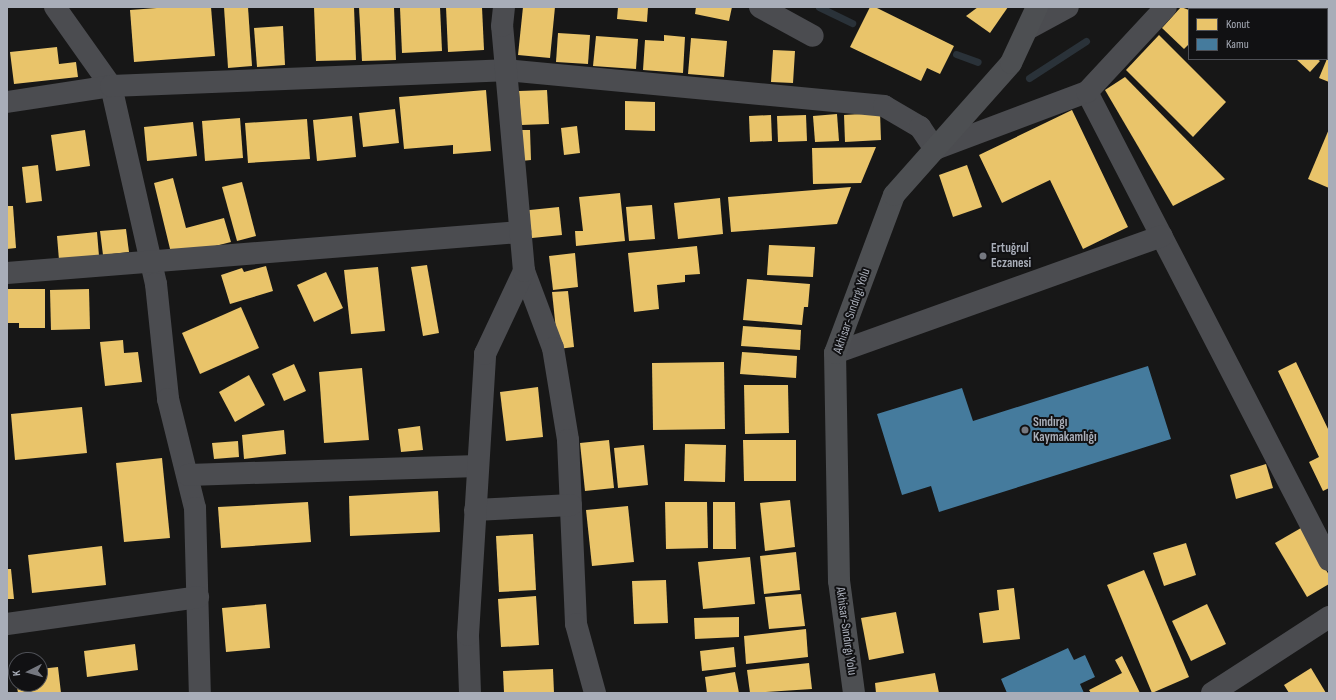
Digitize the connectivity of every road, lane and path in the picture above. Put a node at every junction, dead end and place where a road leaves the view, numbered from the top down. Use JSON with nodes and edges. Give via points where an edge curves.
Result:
{"nodes":[{"id":1,"x":55,"y":7,"type":"edge"},
{"id":2,"x":504,"y":7,"type":"edge"},
{"id":3,"x":760,"y":7,"type":"edge"},
{"id":4,"x":1037,"y":7,"type":"edge"},
{"id":5,"x":1068,"y":7,"type":"edge"},
{"id":6,"x":1166,"y":7,"type":"edge"},
{"id":7,"x":1029,"y":28,"type":"junction"},
{"id":8,"x":813,"y":36,"type":"dead end"},
{"id":9,"x":505,"y":70,"type":"junction"},
{"id":10,"x":111,"y":86,"type":"junction"},
{"id":11,"x":1087,"y":92,"type":"junction"},
{"id":12,"x":9,"y":103,"type":"edge"},
{"id":13,"x":935,"y":149,"type":"junction"},
{"id":14,"x":520,"y":232,"type":"junction"},
{"id":15,"x":1162,"y":236,"type":"junction"},
{"id":16,"x":152,"y":263,"type":"junction"},
{"id":17,"x":524,"y":271,"type":"junction"},
{"id":18,"x":7,"y":273,"type":"edge"},
{"id":19,"x":835,"y":353,"type":"junction"},
{"id":20,"x":478,"y":466,"type":"junction"},
{"id":21,"x":188,"y":475,"type":"junction"},
{"id":22,"x":571,"y":505,"type":"junction"},
{"id":23,"x":475,"y":510,"type":"junction"},
{"id":24,"x":1329,"y":560,"type":"edge"},
{"id":25,"x":198,"y":596,"type":"junction"},
{"id":26,"x":1329,"y":617,"type":"edge"},
{"id":27,"x":7,"y":624,"type":"edge"},
{"id":28,"x":200,"y":693,"type":"edge"},
{"id":29,"x":470,"y":693,"type":"edge"},
{"id":30,"x":595,"y":693,"type":"edge"},
{"id":31,"x":854,"y":693,"type":"edge"},
{"id":32,"x":1212,"y":693,"type":"edge"}],
"edges":[{"from":1,"to":10,"type":"street"},
{"from":2,"to":9,"type":"street","via":[[502,26]]},
{"from":3,"to":8,"type":"street"},
{"from":4,"to":7,"type":"main road","name":"Akhisar-Sındırgı Yolu"},
{"from":5,"to":7,"type":"street"},
{"from":6,"to":11,"type":"street"},
{"from":7,"to":13,"type":"main road","name":"Akhisar-Sındırgı Yolu","via":[[1011,63]]},
{"from":9,"to":10,"type":"street"},
{"from":9,"to":13,"type":"street","via":[[884,106],[920,127]]},
{"from":9,"to":14,"type":"street"},
{"from":10,"to":12,"type":"street"},
{"from":10,"to":16,"type":"street"},
{"from":11,"to":13,"type":"street"},
{"from":11,"to":15,"type":"street"},
{"from":13,"to":19,"type":"main road","name":"Akhisar-Sındırgı Yolu","via":[[894,195]]},
{"from":14,"to":16,"type":"street"},
{"from":14,"to":17,"type":"street"},
{"from":15,"to":19,"type":"street"},
{"from":15,"to":24,"type":"street"},
{"from":16,"to":18,"type":"street"},
{"from":16,"to":21,"type":"street","via":[[168,399]]},
{"from":17,"to":20,"type":"street","via":[[485,354]]},
{"from":17,"to":22,"type":"street","via":[[553,348],[568,440]]},
{"from":19,"to":31,"type":"main road","name":"Akhisar-Sındırgı Yolu","via":[[839,581]]},
{"from":20,"to":21,"type":"street"},
{"from":20,"to":23,"type":"street"},
{"from":21,"to":25,"type":"street","via":[[196,508]]},
{"from":22,"to":23,"type":"street"},
{"from":22,"to":30,"type":"street","via":[[576,624]]},
{"from":23,"to":29,"type":"street","via":[[468,635]]},
{"from":25,"to":27,"type":"street"},
{"from":25,"to":28,"type":"street"},
{"from":26,"to":32,"type":"street"}]}
